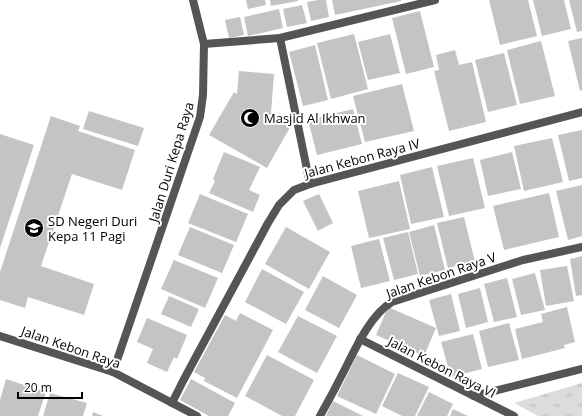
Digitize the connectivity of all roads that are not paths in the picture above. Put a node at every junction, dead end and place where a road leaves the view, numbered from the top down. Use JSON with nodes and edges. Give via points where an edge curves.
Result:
{"nodes":[{"id":1,"x":193,"y":0,"type":"edge"},
{"id":2,"x":435,"y":0,"type":"edge"},
{"id":3,"x":280,"y":38,"type":"junction"},
{"id":4,"x":206,"y":44,"type":"junction"},
{"id":5,"x":582,"y":112,"type":"edge"},
{"id":6,"x":310,"y":184,"type":"junction"},
{"id":7,"x":582,"y":247,"type":"edge"},
{"id":8,"x":0,"y":336,"type":"edge"},
{"id":9,"x":360,"y":339,"type":"junction"},
{"id":10,"x":582,"y":369,"type":"edge"},
{"id":11,"x":113,"y":372,"type":"junction"},
{"id":12,"x":474,"y":396,"type":"junction"},
{"id":13,"x":172,"y":403,"type":"junction"},
{"id":14,"x":197,"y":416,"type":"edge"},
{"id":15,"x":320,"y":416,"type":"edge"},
{"id":16,"x":514,"y":416,"type":"edge"}],
"edges":[{"from":1,"to":4,"type":"street","name":"Jalan Duri Kepa Raya"},
{"from":2,"to":3,"type":"street"},
{"from":3,"to":4,"type":"street"},
{"from":3,"to":6,"type":"street"},
{"from":4,"to":11,"type":"street","name":"Jalan Duri Kepa Raya","via":[[200,117]]},
{"from":5,"to":6,"type":"street","name":"Jalan Kebon Raya IV"},
{"from":6,"to":13,"type":"street","name":"Jalan Kebon Raya IV","via":[[294,190],[279,205]]},
{"from":7,"to":9,"type":"street","name":"Jalan Kebon Raya V","via":[[523,260],[392,302],[380,311]]},
{"from":8,"to":11,"type":"street","name":"Jalan Kebon Raya"},
{"from":9,"to":12,"type":"street","name":"Jalan Kebon Raya VI"},
{"from":9,"to":15,"type":"street","name":"Jalan Kebon Raya V"},
{"from":10,"to":12,"type":"street"},
{"from":11,"to":13,"type":"street","name":"Jalan Kebon Raya"},
{"from":12,"to":16,"type":"street","name":"Jalan Kebon Raya VI"},
{"from":13,"to":14,"type":"street","name":"Jalan Kebon Raya"}]}
